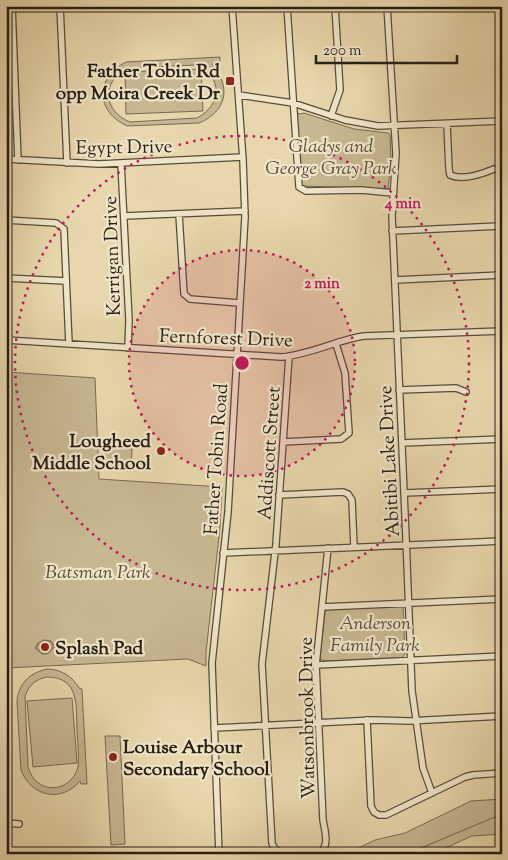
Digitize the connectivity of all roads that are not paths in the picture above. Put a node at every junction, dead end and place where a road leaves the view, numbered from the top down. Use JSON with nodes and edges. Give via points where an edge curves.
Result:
{"nodes":[{"id":1,"x":12,"y":6,"type":"edge"},
{"id":2,"x":60,"y":6,"type":"edge"},
{"id":3,"x":232,"y":6,"type":"edge"},
{"id":4,"x":286,"y":6,"type":"edge"},
{"id":5,"x":335,"y":6,"type":"edge"},
{"id":6,"x":387,"y":6,"type":"edge"},
{"id":7,"x":239,"y":95,"type":"junction"},
{"id":8,"x":293,"y":103,"type":"junction"},
{"id":9,"x":331,"y":116,"type":"junction"},
{"id":10,"x":502,"y":121,"type":"edge"},
{"id":11,"x":447,"y":124,"type":"junction"},
{"id":12,"x":394,"y":126,"type":"junction"},
{"id":13,"x":243,"y":157,"type":"junction"},
{"id":14,"x":6,"y":159,"type":"edge"},
{"id":15,"x":18,"y":160,"type":"junction"},
{"id":16,"x":67,"y":163,"type":"junction"},
{"id":17,"x":121,"y":163,"type":"junction"},
{"id":18,"x":494,"y":168,"type":"dead end"},
{"id":19,"x":393,"y":193,"type":"junction"},
{"id":20,"x":245,"y":211,"type":"junction"},
{"id":21,"x":179,"y":214,"type":"junction"},
{"id":22,"x":124,"y":216,"type":"junction"},
{"id":23,"x":6,"y":220,"type":"edge"},
{"id":24,"x":502,"y":228,"type":"edge"},
{"id":25,"x":392,"y":231,"type":"junction"},
{"id":26,"x":502,"y":275,"type":"edge"},
{"id":27,"x":6,"y":278,"type":"edge"},
{"id":28,"x":394,"y":280,"type":"junction"},
{"id":29,"x":66,"y":281,"type":"junction"},
{"id":30,"x":239,"y":303,"type":"junction"},
{"id":31,"x":502,"y":331,"type":"edge"},
{"id":32,"x":397,"y":334,"type":"junction"},
{"id":33,"x":6,"y":340,"type":"edge"},
{"id":34,"x":69,"y":344,"type":"junction"},
{"id":35,"x":336,"y":344,"type":"junction"},
{"id":36,"x":128,"y":348,"type":"junction"},
{"id":37,"x":237,"y":355,"type":"junction"},
{"id":38,"x":289,"y":356,"type":"junction"},
{"id":39,"x":399,"y":390,"type":"junction"},
{"id":40,"x":466,"y":392,"type":"dead end"},
{"id":41,"x":502,"y":439,"type":"edge"},
{"id":42,"x":283,"y":442,"type":"junction"},
{"id":43,"x":402,"y":443,"type":"junction"},
{"id":44,"x":502,"y":489,"type":"edge"},
{"id":45,"x":404,"y":494,"type":"junction"},
{"id":46,"x":280,"y":495,"type":"junction"},
{"id":47,"x":502,"y":541,"type":"edge"},
{"id":48,"x":407,"y":545,"type":"junction"},
{"id":49,"x":354,"y":547,"type":"junction"},
{"id":50,"x":328,"y":548,"type":"junction"},
{"id":51,"x":275,"y":551,"type":"junction"},
{"id":52,"x":223,"y":553,"type":"junction"},
{"id":53,"x":502,"y":599,"type":"edge"},
{"id":54,"x":408,"y":603,"type":"junction"},
{"id":55,"x":322,"y":607,"type":"junction"},
{"id":56,"x":502,"y":656,"type":"edge"},
{"id":57,"x":410,"y":660,"type":"junction"},
{"id":58,"x":316,"y":665,"type":"junction"},
{"id":59,"x":502,"y":716,"type":"edge"},
{"id":60,"x":367,"y":720,"type":"junction"},
{"id":61,"x":416,"y":720,"type":"junction"},
{"id":62,"x":319,"y":723,"type":"junction"},
{"id":63,"x":267,"y":726,"type":"junction"},
{"id":64,"x":214,"y":728,"type":"junction"},
{"id":65,"x":502,"y":773,"type":"edge"},
{"id":66,"x":432,"y":793,"type":"junction"},
{"id":67,"x":6,"y":822,"type":"edge"},
{"id":68,"x":19,"y":824,"type":"dead end"},
{"id":69,"x":6,"y":853,"type":"edge"},
{"id":70,"x":14,"y":854,"type":"edge"},
{"id":71,"x":219,"y":854,"type":"edge"},
{"id":72,"x":296,"y":854,"type":"edge"},
{"id":73,"x":319,"y":854,"type":"edge"}],
"edges":[{"from":1,"to":15,"type":"street"},
{"from":2,"to":16,"type":"street"},
{"from":3,"to":7,"type":"street","name":"Father Tobin Road"},
{"from":4,"to":8,"type":"street"},
{"from":5,"to":9,"type":"street","via":[[340,90]]},
{"from":6,"to":12,"type":"street","name":"Abitibi Lake Drive"},
{"from":7,"to":8,"type":"street"},
{"from":7,"to":13,"type":"street","name":"Father Tobin Road"},
{"from":8,"to":9,"type":"street"},
{"from":8,"to":19,"type":"street","via":[[301,189]]},
{"from":9,"to":12,"type":"street","via":[[364,124]]},
{"from":10,"to":11,"type":"street"},
{"from":11,"to":12,"type":"street"},
{"from":11,"to":18,"type":"street","via":[[450,175],[482,175]]},
{"from":12,"to":19,"type":"street","name":"Abitibi Lake Drive","via":[[396,161]]},
{"from":13,"to":17,"type":"street","name":"Egypt Drive"},
{"from":13,"to":20,"type":"street","name":"Father Tobin Road"},
{"from":14,"to":15,"type":"street","name":"Egypt Drive"},
{"from":15,"to":16,"type":"street","name":"Egypt Drive"},
{"from":16,"to":17,"type":"street","name":"Egypt Drive"},
{"from":17,"to":22,"type":"street","name":"Kerrigan Drive"},
{"from":19,"to":25,"type":"street","name":"Abitibi Lake Drive"},
{"from":20,"to":21,"type":"street"},
{"from":20,"to":30,"type":"street","name":"Father Tobin Road"},
{"from":21,"to":22,"type":"street"},
{"from":21,"to":30,"type":"street","via":[[184,294],[190,299]]},
{"from":22,"to":36,"type":"street","name":"Kerrigan Drive"},
{"from":23,"to":29,"type":"street","via":[[61,225],[64,229]]},
{"from":24,"to":25,"type":"street"},
{"from":25,"to":28,"type":"street","name":"Abitibi Lake Drive"},
{"from":26,"to":28,"type":"street"},
{"from":27,"to":29,"type":"street"},
{"from":28,"to":32,"type":"street","name":"Abitibi Lake Drive"},
{"from":29,"to":34,"type":"street"},
{"from":30,"to":37,"type":"street","name":"Father Tobin Road"},
{"from":31,"to":32,"type":"street","name":"Fernforest Drive"},
{"from":32,"to":35,"type":"street","name":"Fernforest Drive","via":[[361,337]]},
{"from":32,"to":39,"type":"street","name":"Abitibi Lake Drive"},
{"from":33,"to":34,"type":"street","name":"Fernforest Drive"},
{"from":34,"to":36,"type":"street","name":"Fernforest Drive"},
{"from":35,"to":38,"type":"street","name":"Fernforest Drive"},
{"from":35,"to":42,"type":"street","via":[[346,378],[348,433],[340,439]]},
{"from":36,"to":37,"type":"street","name":"Fernforest Drive"},
{"from":37,"to":38,"type":"street","name":"Fernforest Drive"},
{"from":37,"to":52,"type":"street","name":"Father Tobin Road"},
{"from":38,"to":42,"type":"street","name":"Addiscott Street"},
{"from":39,"to":40,"type":"street","via":[[456,388]]},
{"from":39,"to":43,"type":"street","name":"Abitibi Lake Drive"},
{"from":41,"to":43,"type":"street"},
{"from":42,"to":46,"type":"street","name":"Addiscott Street"},
{"from":43,"to":45,"type":"street","name":"Abitibi Lake Drive"},
{"from":44,"to":45,"type":"street"},
{"from":45,"to":48,"type":"street","name":"Abitibi Lake Drive"},
{"from":46,"to":49,"type":"street","via":[[348,494],[352,500]]},
{"from":46,"to":51,"type":"street","name":"Addiscott Street"},
{"from":47,"to":48,"type":"street"},
{"from":48,"to":49,"type":"street"},
{"from":48,"to":54,"type":"street","name":"Abitibi Lake Drive"},
{"from":49,"to":50,"type":"street"},
{"from":50,"to":51,"type":"street"},
{"from":50,"to":55,"type":"street","name":"Watsonbrook Drive"},
{"from":51,"to":52,"type":"street"},
{"from":51,"to":63,"type":"street","name":"Watsonbrook Drive","via":[[262,664]]},
{"from":52,"to":64,"type":"street","name":"Father Tobin Road","via":[[212,663]]},
{"from":53,"to":54,"type":"street"},
{"from":54,"to":55,"type":"street"},
{"from":54,"to":57,"type":"street","name":"Abitibi Lake Drive"},
{"from":55,"to":58,"type":"street","name":"Watsonbrook Drive"},
{"from":56,"to":57,"type":"street"},
{"from":57,"to":58,"type":"street"},
{"from":57,"to":61,"type":"street","name":"Abitibi Lake Drive"},
{"from":58,"to":62,"type":"street","name":"Watsonbrook Drive"},
{"from":59,"to":61,"type":"street"},
{"from":60,"to":61,"type":"street"},
{"from":60,"to":62,"type":"street"},
{"from":60,"to":66,"type":"street","via":[[371,806],[374,812],[379,816],[386,815]]},
{"from":61,"to":66,"type":"street","name":"Abitibi Lake Drive","via":[[424,773]]},
{"from":62,"to":63,"type":"street"},
{"from":62,"to":73,"type":"street","name":"Watsonbrook Drive","via":[[326,843]]},
{"from":63,"to":64,"type":"street"},
{"from":63,"to":72,"type":"street","name":"Watsonbrook Drive","via":[[272,843],[279,852]]},
{"from":64,"to":71,"type":"street","name":"Father Tobin Road"},
{"from":65,"to":66,"type":"street","via":[[474,774]]},
{"from":67,"to":68,"type":"street"},
{"from":69,"to":70,"type":"main road"}]}
